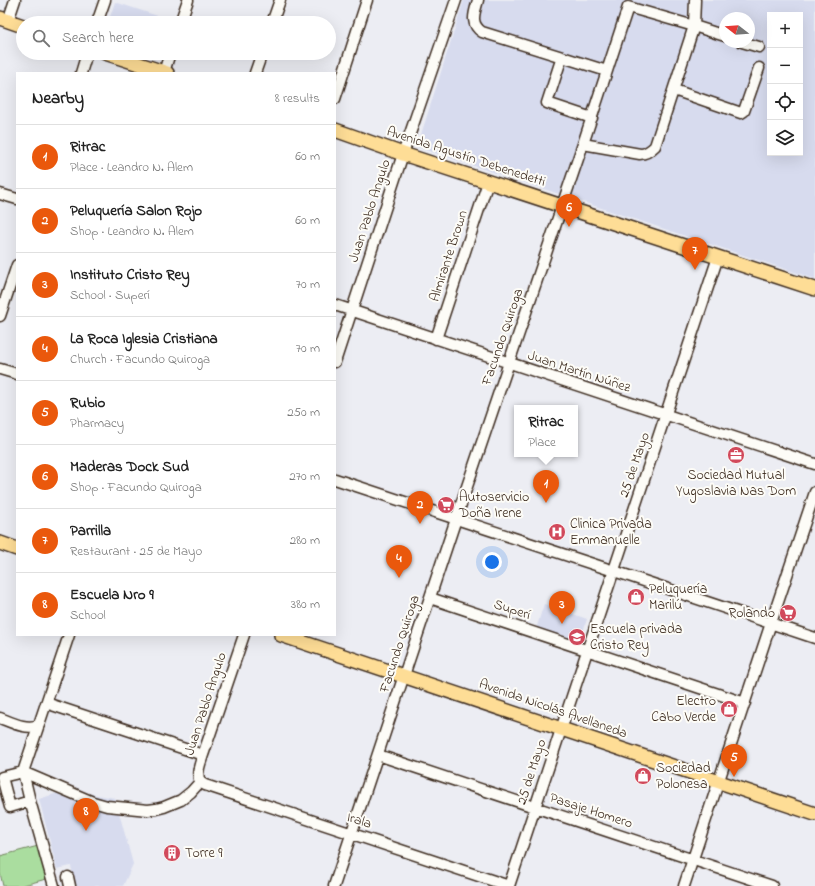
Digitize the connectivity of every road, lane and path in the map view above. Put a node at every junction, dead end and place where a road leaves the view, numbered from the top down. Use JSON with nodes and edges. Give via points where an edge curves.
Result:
{"nodes":[{"id":1,"x":15,"y":0,"type":"edge"},
{"id":2,"x":105,"y":0,"type":"edge"},
{"id":3,"x":188,"y":0,"type":"edge"},
{"id":4,"x":280,"y":0,"type":"edge"},
{"id":5,"x":367,"y":0,"type":"edge"},
{"id":6,"x":456,"y":0,"type":"edge"},
{"id":7,"x":478,"y":0,"type":"edge"},
{"id":8,"x":695,"y":0,"type":"edge"},
{"id":9,"x":628,"y":4,"type":"edge"},
{"id":10,"x":99,"y":16,"type":"edge"},
{"id":11,"x":182,"y":16,"type":"edge"},
{"id":12,"x":274,"y":16,"type":"edge"},
{"id":13,"x":4,"y":19,"type":"edge"},
{"id":14,"x":16,"y":23,"type":"edge"},
{"id":15,"x":694,"y":26,"type":"junction"},
{"id":16,"x":719,"y":34,"type":"edge"},
{"id":17,"x":755,"y":46,"type":"edge"},
{"id":18,"x":759,"y":47,"type":"dead end"},
{"id":19,"x":85,"y":60,"type":"edge"},
{"id":20,"x":126,"y":60,"type":"edge"},
{"id":21,"x":168,"y":60,"type":"edge"},
{"id":22,"x":260,"y":60,"type":"edge"},
{"id":23,"x":560,"y":63,"type":"dead end"},
{"id":24,"x":760,"y":68,"type":"dead end"},
{"id":25,"x":607,"y":71,"type":"junction"},
{"id":26,"x":81,"y":72,"type":"edge"},
{"id":27,"x":162,"y":72,"type":"edge"},
{"id":28,"x":165,"y":72,"type":"edge"},
{"id":29,"x":255,"y":72,"type":"edge"},
{"id":30,"x":674,"y":90,"type":"junction"},
{"id":31,"x":336,"y":96,"type":"edge"},
{"id":32,"x":592,"y":118,"type":"junction"},
{"id":33,"x":336,"y":130,"type":"edge"},
{"id":34,"x":583,"y":144,"type":"junction"},
{"id":35,"x":403,"y":154,"type":"junction"},
{"id":36,"x":488,"y":182,"type":"junction"},
{"id":37,"x":0,"y":194,"type":"edge"},
{"id":38,"x":16,"y":199,"type":"edge"},
{"id":39,"x":562,"y":206,"type":"junction"},
{"id":40,"x":718,"y":257,"type":"junction"},
{"id":41,"x":16,"y":268,"type":"edge"},
{"id":42,"x":815,"y":289,"type":"edge"},
{"id":43,"x":336,"y":305,"type":"edge"},
{"id":44,"x":352,"y":311,"type":"junction"},
{"id":45,"x":0,"y":316,"type":"edge"},
{"id":46,"x":436,"y":339,"type":"junction"},
{"id":47,"x":336,"y":359,"type":"edge"},
{"id":48,"x":509,"y":363,"type":"junction"},
{"id":49,"x":0,"y":369,"type":"edge"},
{"id":50,"x":16,"y":374,"type":"edge"},
{"id":51,"x":666,"y":416,"type":"junction"},
{"id":52,"x":815,"y":464,"type":"edge"},
{"id":53,"x":336,"y":479,"type":"edge"},
{"id":54,"x":815,"y":492,"type":"edge"},
{"id":55,"x":456,"y":520,"type":"junction"},
{"id":56,"x":0,"y":544,"type":"edge"},
{"id":57,"x":16,"y":549,"type":"edge"},
{"id":58,"x":614,"y":571,"type":"junction"},
{"id":59,"x":430,"y":598,"type":"junction"},
{"id":60,"x":771,"y":624,"type":"junction"},
{"id":61,"x":69,"y":636,"type":"edge"},
{"id":62,"x":244,"y":636,"type":"edge"},
{"id":63,"x":284,"y":636,"type":"edge"},
{"id":64,"x":815,"y":638,"type":"edge"},
{"id":65,"x":587,"y":650,"type":"junction"},
{"id":66,"x":404,"y":676,"type":"junction"},
{"id":67,"x":46,"y":703,"type":"junction"},
{"id":68,"x":745,"y":703,"type":"junction"},
{"id":69,"x":0,"y":718,"type":"edge"},
{"id":70,"x":39,"y":724,"type":"junction"},
{"id":71,"x":561,"y":729,"type":"junction"},
{"id":72,"x":203,"y":755,"type":"junction"},
{"id":73,"x":378,"y":755,"type":"junction"},
{"id":74,"x":23,"y":772,"type":"junction"},
{"id":75,"x":200,"y":782,"type":"junction"},
{"id":76,"x":719,"y":782,"type":"junction"},
{"id":77,"x":30,"y":801,"type":"junction"},
{"id":78,"x":536,"y":808,"type":"junction"},
{"id":79,"x":815,"y":814,"type":"edge"},
{"id":80,"x":351,"y":834,"type":"junction"},
{"id":81,"x":693,"y":860,"type":"junction"},
{"id":82,"x":54,"y":886,"type":"edge"},
{"id":83,"x":334,"y":886,"type":"edge"},
{"id":84,"x":509,"y":886,"type":"edge"},
{"id":85,"x":684,"y":886,"type":"edge"},
{"id":86,"x":772,"y":886,"type":"edge"}],
"edges":[{"from":1,"to":13,"type":"street"},
{"from":2,"to":10,"type":"street"},
{"from":3,"to":11,"type":"street"},
{"from":4,"to":12,"type":"street"},
{"from":5,"to":31,"type":"street"},
{"from":6,"to":35,"type":"street","name":"Juan Pablo Angulo"},
{"from":7,"to":25,"type":"street","via":[[474,19],[477,28],[482,32]]},
{"from":8,"to":15,"type":"street"},
{"from":9,"to":15,"type":"street"},
{"from":9,"to":25,"type":"street","name":"Facundo Quiroga"},
{"from":13,"to":14,"type":"main road"},
{"from":15,"to":16,"type":"street"},
{"from":15,"to":30,"type":"street"},
{"from":17,"to":18,"type":"street"},
{"from":19,"to":26,"type":"street"},
{"from":20,"to":27,"type":"main road"},
{"from":21,"to":28,"type":"street"},
{"from":22,"to":29,"type":"street"},
{"from":23,"to":32,"type":"street","via":[[547,103]]},
{"from":24,"to":30,"type":"street","via":[[741,113]]},
{"from":25,"to":32,"type":"street","name":"Facundo Quiroga"},
{"from":30,"to":34,"type":"street","via":[[655,146],[651,150],[640,154]]},
{"from":32,"to":34,"type":"street","name":"Facundo Quiroga"},
{"from":33,"to":35,"type":"main road","name":"Avenida Agustín Debenedetti"},
{"from":34,"to":39,"type":"street","name":"Facundo Quiroga"},
{"from":35,"to":36,"type":"main road","name":"Avenida Agustín Debenedetti"},
{"from":35,"to":44,"type":"street","name":"Juan Pablo Angulo"},
{"from":36,"to":39,"type":"main road","name":"Avenida Agustín Debenedetti"},
{"from":36,"to":46,"type":"street","name":"Almirante Brown"},
{"from":37,"to":38,"type":"street"},
{"from":39,"to":40,"type":"main road","name":"Avenida Agustín Debenedetti"},
{"from":39,"to":48,"type":"street","name":"Facundo Quiroga"},
{"from":40,"to":42,"type":"main road","name":"Avenida Agustín Debenedetti"},
{"from":40,"to":51,"type":"street","name":"25 de Mayo"},
{"from":41,"to":45,"type":"street"},
{"from":43,"to":44,"type":"street","name":"Juan Martín Núñez"},
{"from":44,"to":46,"type":"street","name":"Juan Martín Núñez"},
{"from":44,"to":47,"type":"street","name":"Juan Pablo Angulo"},
{"from":46,"to":48,"type":"street","name":"Juan Martín Núñez"},
{"from":48,"to":51,"type":"street","name":"Juan Martín Núñez"},
{"from":48,"to":55,"type":"street","name":"Facundo Quiroga"},
{"from":49,"to":50,"type":"street"},
{"from":51,"to":52,"type":"street","name":"Juan Martín Núñez"},
{"from":51,"to":58,"type":"street","name":"25 de Mayo"},
{"from":53,"to":55,"type":"street"},
{"from":54,"to":60,"type":"street"},
{"from":55,"to":58,"type":"street"},
{"from":55,"to":59,"type":"street","name":"Facundo Quiroga"},
{"from":56,"to":57,"type":"main road"},
{"from":58,"to":60,"type":"street"},
{"from":58,"to":65,"type":"street","name":"25 de Mayo"},
{"from":59,"to":65,"type":"street","name":"Superí"},
{"from":59,"to":66,"type":"street","name":"Facundo Quiroga"},
{"from":60,"to":64,"type":"street"},
{"from":60,"to":68,"type":"street"},
{"from":61,"to":67,"type":"street"},
{"from":62,"to":72,"type":"street","name":"Juan Pablo Angulo"},
{"from":63,"to":66,"type":"main road","name":"Avenida Nicolás Avellaneda"},
{"from":65,"to":68,"type":"street","name":"Superí"},
{"from":65,"to":71,"type":"street","name":"25 de Mayo"},
{"from":66,"to":71,"type":"main road","name":"Avenida Nicolás Avellaneda"},
{"from":66,"to":73,"type":"street","name":"Facundo Quiroga"},
{"from":67,"to":70,"type":"street"},
{"from":67,"to":72,"type":"street"},
{"from":68,"to":76,"type":"street"},
{"from":69,"to":70,"type":"street","via":[[26,726]]},
{"from":70,"to":74,"type":"street"},
{"from":71,"to":76,"type":"main road","name":"Avenida Nicolás Avellaneda"},
{"from":71,"to":78,"type":"street","name":"25 de Mayo"},
{"from":72,"to":75,"type":"street","name":"Juan Pablo Angulo","via":[[198,774]]},
{"from":73,"to":78,"type":"street","name":"Pasaje Homero"},
{"from":73,"to":80,"type":"street","name":"Facundo Quiroga"},
{"from":74,"to":75,"type":"street","via":[[92,802],[148,810],[181,800]]},
{"from":74,"to":77,"type":"street"},
{"from":74,"to":77,"type":"street","via":[[2,777],[10,807]]},
{"from":75,"to":80,"type":"street","name":"Irala"},
{"from":76,"to":79,"type":"main road","name":"Avenida Nicolás Avellaneda"},
{"from":76,"to":81,"type":"street"},
{"from":77,"to":82,"type":"street"},
{"from":78,"to":81,"type":"street","name":"Pasaje Homero"},
{"from":78,"to":84,"type":"street","name":"25 de Mayo"},
{"from":80,"to":83,"type":"street","name":"Facundo Quiroga"},
{"from":80,"to":84,"type":"street","name":"Irala"},
{"from":81,"to":85,"type":"street"},
{"from":81,"to":86,"type":"street","name":"Pasaje Homero"}]}
